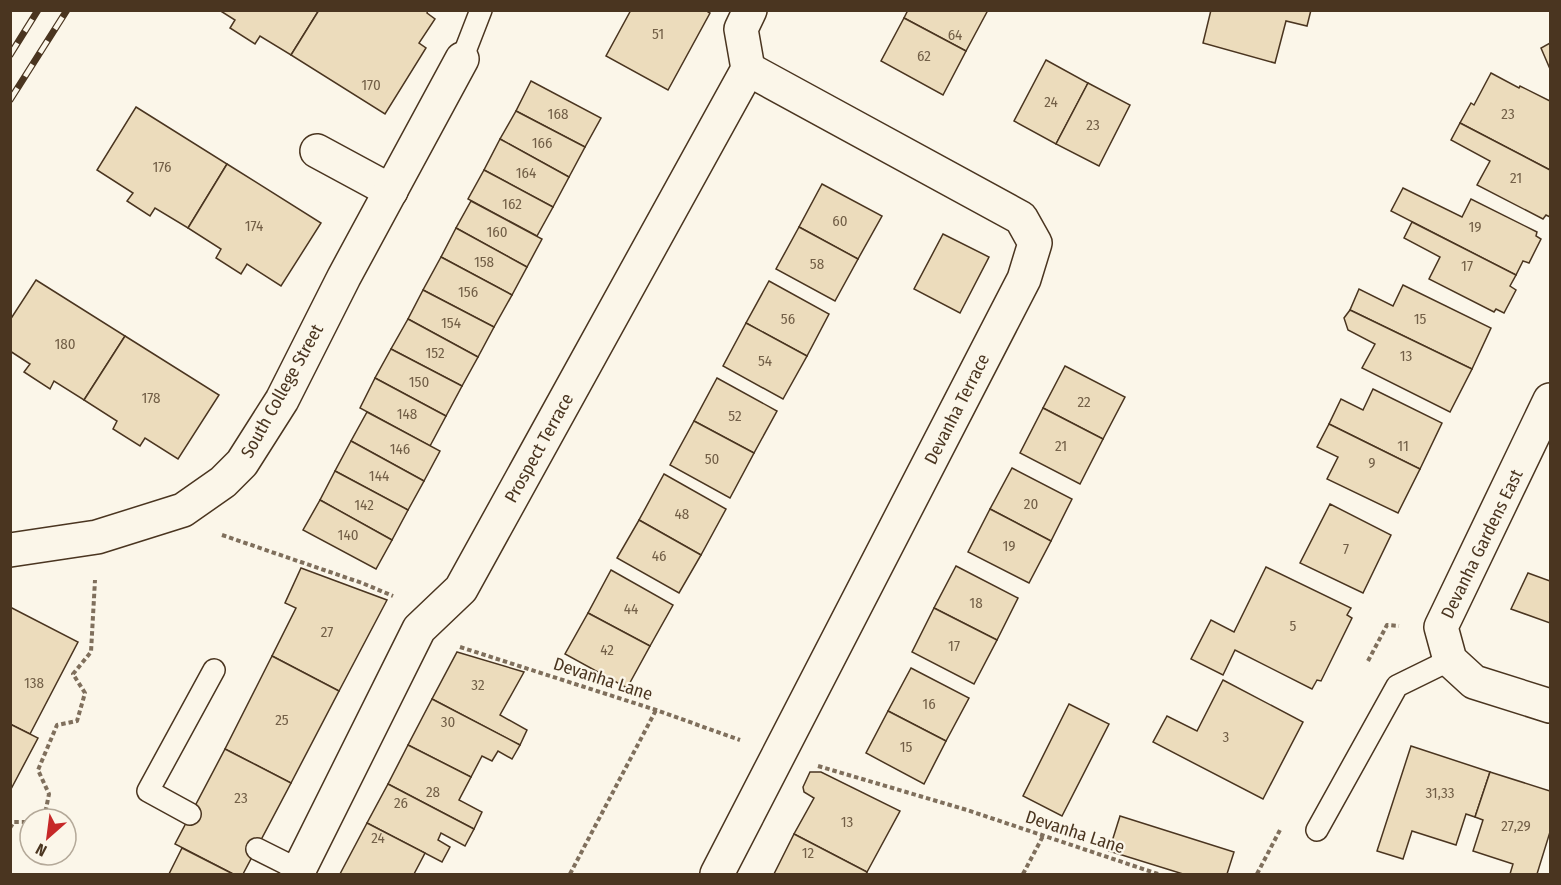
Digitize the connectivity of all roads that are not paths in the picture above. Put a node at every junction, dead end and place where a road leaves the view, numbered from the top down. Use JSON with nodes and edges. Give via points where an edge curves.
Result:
{"nodes":[{"id":1,"x":481,"y":10,"type":"edge"},
{"id":2,"x":750,"y":10,"type":"edge"},
{"id":3,"x":462,"y":59,"type":"joint"},
{"id":4,"x":748,"y":69,"type":"junction"},
{"id":5,"x":317,"y":151,"type":"dead end"},
{"id":6,"x":391,"y":191,"type":"junction"},
{"id":7,"x":1551,"y":400,"type":"edge"},
{"id":8,"x":10,"y":550,"type":"edge"},
{"id":9,"x":1450,"y":660,"type":"junction"},
{"id":10,"x":214,"y":670,"type":"dead end"},
{"id":11,"x":1551,"y":706,"type":"edge"},
{"id":12,"x":190,"y":814,"type":"dead end"},
{"id":13,"x":1317,"y":830,"type":"dead end"},
{"id":14,"x":257,"y":849,"type":"dead end"},
{"id":15,"x":298,"y":872,"type":"edge"},
{"id":16,"x":717,"y":874,"type":"edge"}],
"edges":[{"from":1,"to":3,"type":"lane","name":"South College Street"},
{"from":2,"to":4,"type":"street","via":[[741,29]]},
{"from":3,"to":6,"type":"street","name":"South College Street"},
{"from":4,"to":15,"type":"street","name":"Prospect Terrace","via":[[461,589],[419,629]]},
{"from":4,"to":16,"type":"street","name":"Devanha Terrace","via":[[1021,218],[1035,243],[1024,279]]},
{"from":5,"to":6,"type":"street"},
{"from":6,"to":8,"type":"street","name":"South College Street","via":[[282,400],[242,463],[223,482],[183,510],[97,537]]},
{"from":7,"to":9,"type":"street","name":"Devanha Gardens East","via":[[1442,627]]},
{"from":9,"to":11,"type":"street","via":[[1474,682]]},
{"from":9,"to":13,"type":"lane","via":[[1397,686]]},
{"from":10,"to":12,"type":"lane","via":[[148,791]]},
{"from":14,"to":15,"type":"lane"}]}
